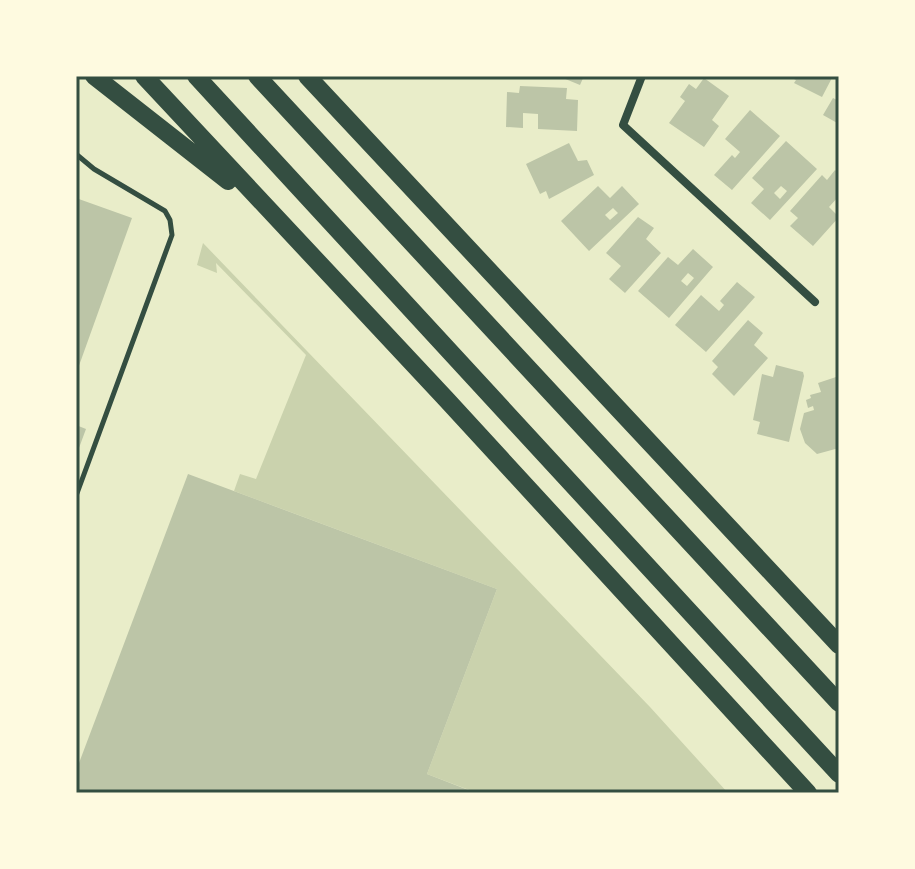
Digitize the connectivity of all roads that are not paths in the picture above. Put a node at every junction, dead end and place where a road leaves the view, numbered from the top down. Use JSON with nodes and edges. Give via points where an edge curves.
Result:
{"nodes":[{"id":1,"x":94,"y":76,"type":"edge"},
{"id":2,"x":144,"y":76,"type":"edge"},
{"id":3,"x":196,"y":76,"type":"edge"},
{"id":4,"x":257,"y":76,"type":"edge"},
{"id":5,"x":307,"y":76,"type":"edge"},
{"id":6,"x":642,"y":76,"type":"edge"},
{"id":7,"x":76,"y":154,"type":"edge"},
{"id":8,"x":271,"y":215,"type":"junction"},
{"id":9,"x":815,"y":302,"type":"dead end"},
{"id":10,"x":76,"y":496,"type":"edge"},
{"id":11,"x":839,"y":645,"type":"edge"},
{"id":12,"x":839,"y":703,"type":"edge"},
{"id":13,"x":839,"y":774,"type":"edge"},
{"id":14,"x":808,"y":793,"type":"edge"}],
"edges":[{"from":1,"to":8,"type":"highway"},
{"from":2,"to":8,"type":"highway"},
{"from":3,"to":13,"type":"highway"},
{"from":4,"to":12,"type":"highway"},
{"from":5,"to":11,"type":"highway"},
{"from":6,"to":9,"type":"street","via":[[623,125]]},
{"from":7,"to":10,"type":"lane","via":[[165,211],[172,235]]},
{"from":8,"to":14,"type":"highway"}]}
